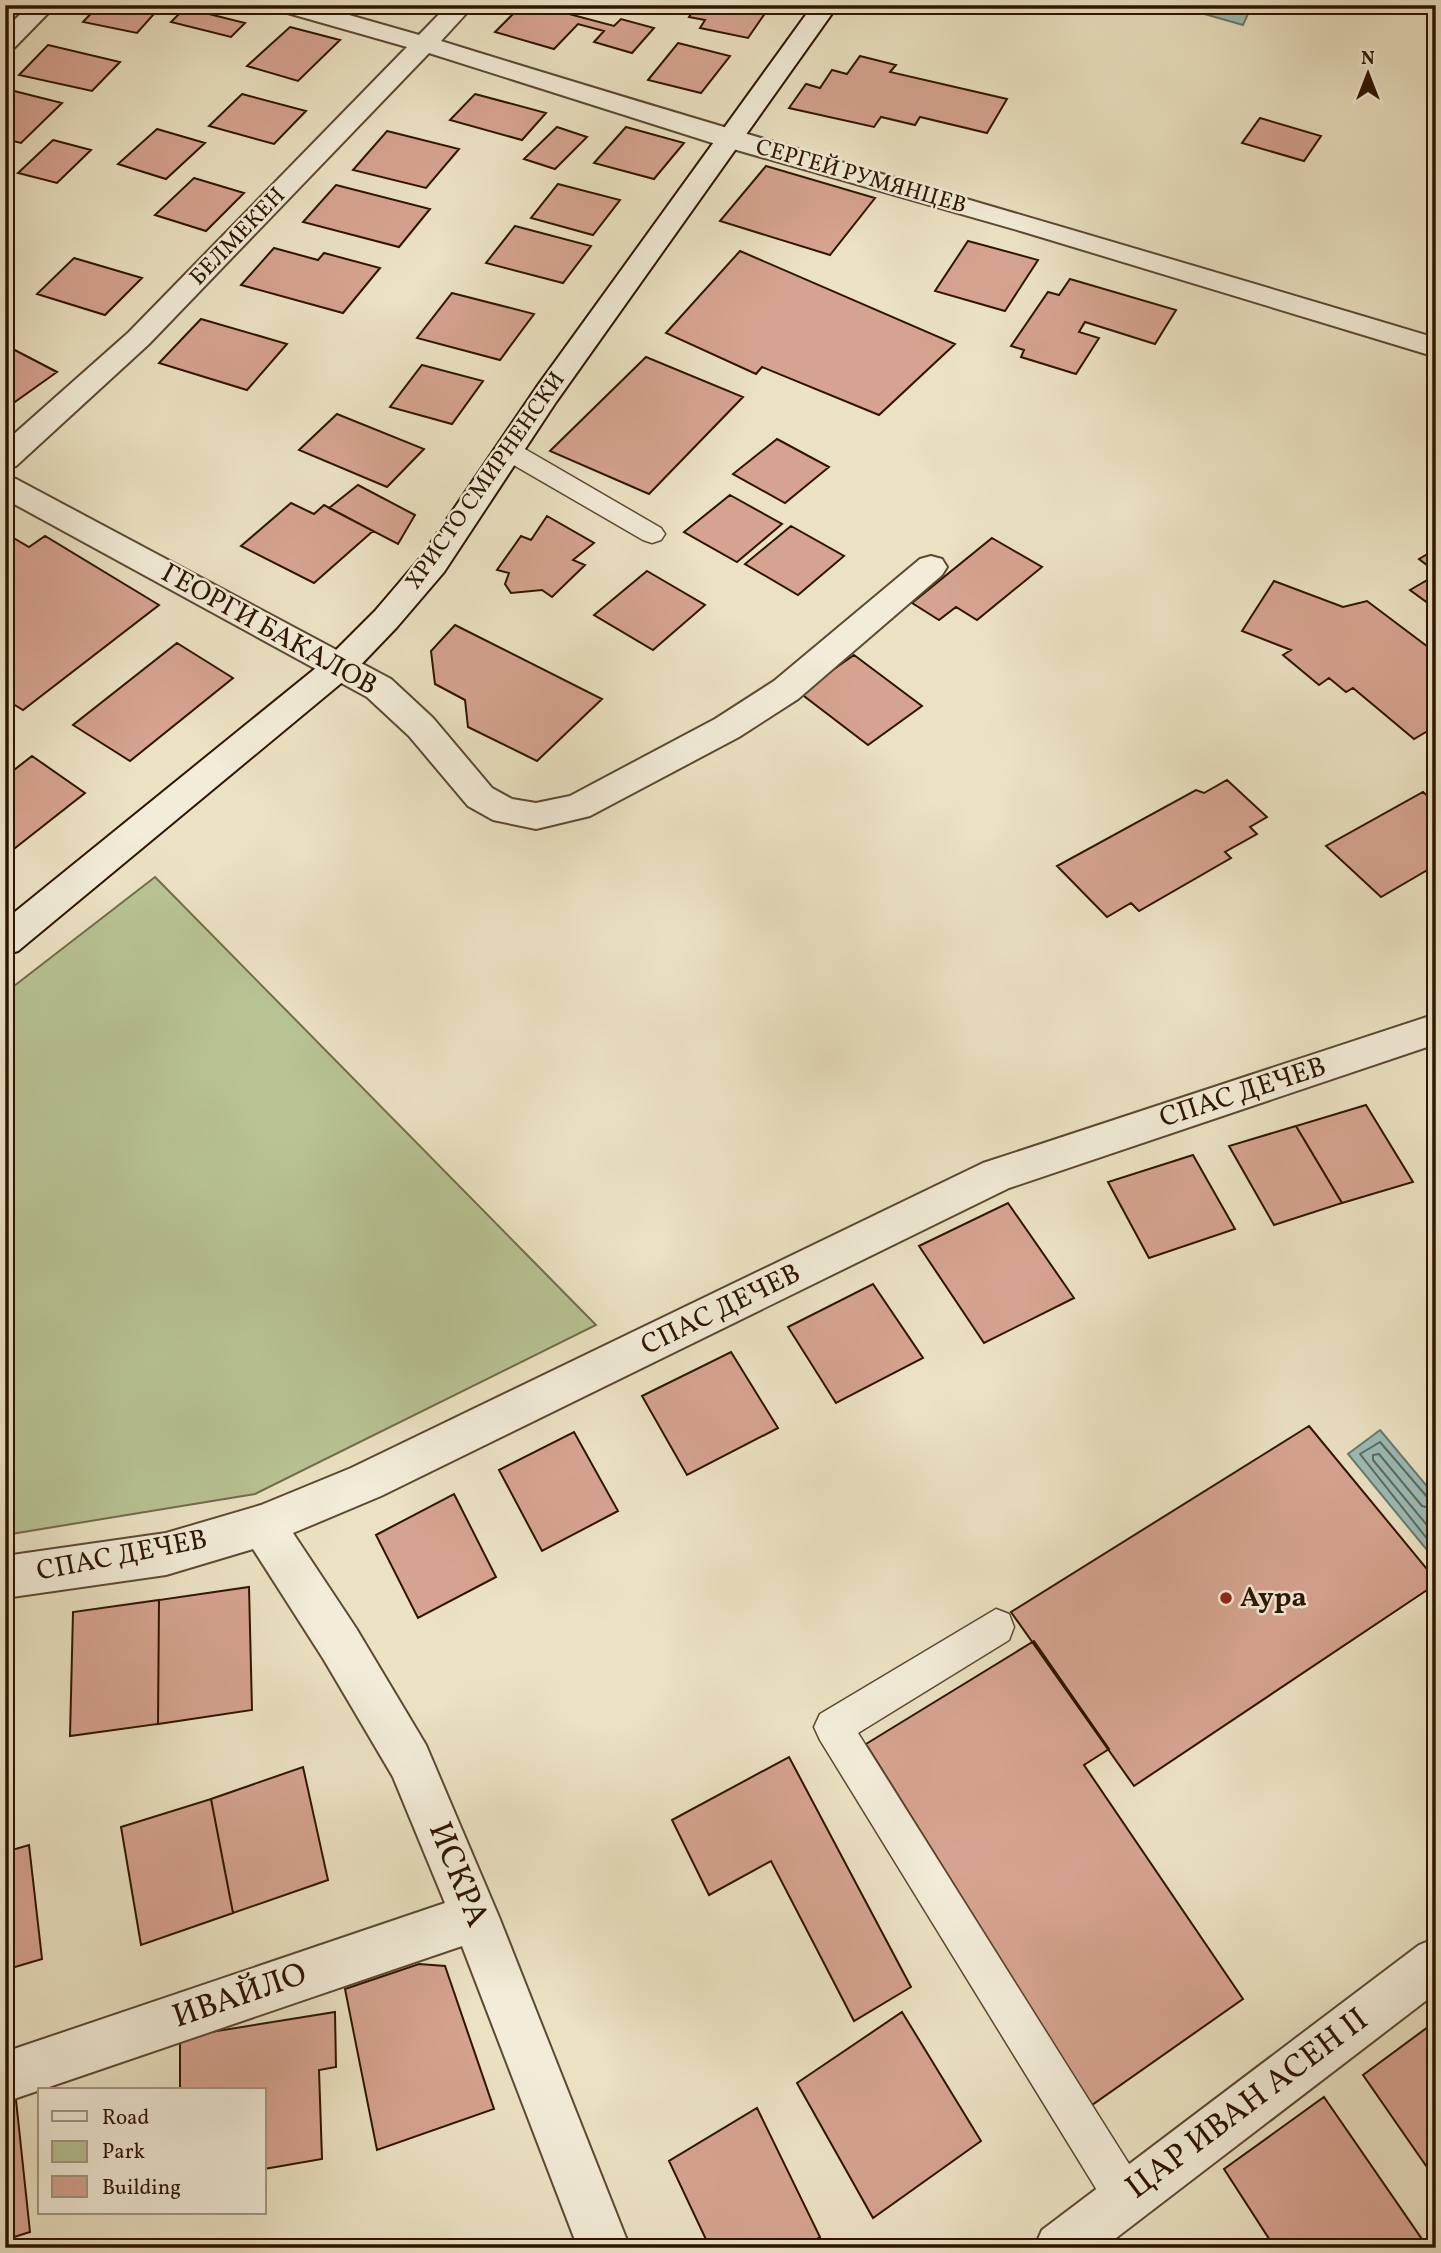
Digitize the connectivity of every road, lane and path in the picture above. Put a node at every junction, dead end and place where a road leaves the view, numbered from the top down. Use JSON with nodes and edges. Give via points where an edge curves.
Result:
{"nodes":[{"id":1,"x":44,"y":5,"type":"edge"},
{"id":2,"x":286,"y":5,"type":"edge"},
{"id":3,"x":462,"y":5,"type":"edge"},
{"id":4,"x":826,"y":5,"type":"edge"},
{"id":5,"x":5,"y":43,"type":"edge"},
{"id":6,"x":425,"y":44,"type":"junction"},
{"id":7,"x":728,"y":139,"type":"junction"},
{"id":8,"x":1436,"y":348,"type":"edge"},
{"id":9,"x":509,"y":451,"type":"junction"},
{"id":10,"x":5,"y":459,"type":"edge"},
{"id":11,"x":5,"y":486,"type":"edge"},
{"id":12,"x":652,"y":534,"type":"dead end"},
{"id":13,"x":931,"y":567,"type":"dead end"},
{"id":14,"x":338,"y":667,"type":"junction"},
{"id":15,"x":5,"y":941,"type":"edge"},
{"id":16,"x":1436,"y":1029,"type":"edge"},
{"id":17,"x":263,"y":1525,"type":"junction"},
{"id":18,"x":5,"y":1577,"type":"edge"},
{"id":19,"x":996,"y":1627,"type":"dead end"},
{"id":20,"x":475,"y":1917,"type":"junction"},
{"id":21,"x":1436,"y":1962,"type":"edge"},
{"id":22,"x":5,"y":2077,"type":"edge"},
{"id":23,"x":1126,"y":2198,"type":"junction"},
{"id":24,"x":604,"y":2248,"type":"edge"},
{"id":25,"x":1060,"y":2248,"type":"edge"}],
"edges":[{"from":1,"to":5,"type":"street"},
{"from":2,"to":6,"type":"street","name":"СЕРГЕЙ РУМЯНЦЕВ"},
{"from":3,"to":6,"type":"street","name":"БЕЛМЕКЕН"},
{"from":4,"to":7,"type":"street","name":"ХРИСТО СМИРНЕНСКИ"},
{"from":6,"to":7,"type":"street","name":"СЕРГЕЙ РУМЯНЦЕВ"},
{"from":6,"to":10,"type":"street","name":"БЕЛМЕКЕН","via":[[139,338]]},
{"from":7,"to":8,"type":"street","name":"СЕРГЕЙ РУМЯНЦЕВ"},
{"from":7,"to":9,"type":"street","name":"ХРИСТО СМИРНЕНСКИ"},
{"from":9,"to":12,"type":"lane"},
{"from":9,"to":14,"type":"street","name":"ХРИСТО СМИРНЕНСКИ","via":[[433,564]]},
{"from":11,"to":14,"type":"street","name":"ГЕОРГИ БАКАЛОВ"},
{"from":13,"to":14,"type":"street","name":"ГЕОРГИ БАКАЛОВ","via":[[786,690],[727,728],[578,807],[536,816],[505,811],[480,797],[421,727],[379,688]]},
{"from":14,"to":15,"type":"street","name":"ХРИСТО СМИРНЕНСКИ"},
{"from":16,"to":17,"type":"street","name":"СПАС ДЕЧЕВ","via":[[997,1175],[366,1482]]},
{"from":17,"to":18,"type":"street","name":"СПАС ДЕЧЕВ","via":[[166,1554]]},
{"from":17,"to":20,"type":"street","name":"ИСКРА","via":[[410,1761]]},
{"from":19,"to":23,"type":"lane","via":[[833,1727]]},
{"from":20,"to":22,"type":"street","name":"ИВАЙЛО"},
{"from":20,"to":24,"type":"street","name":"ИСКРА"},
{"from":21,"to":23,"type":"street","name":"ЦАР ИВАН АСЕН II"},
{"from":23,"to":25,"type":"street","name":"ЦАР ИВАН АСЕН II"}]}
